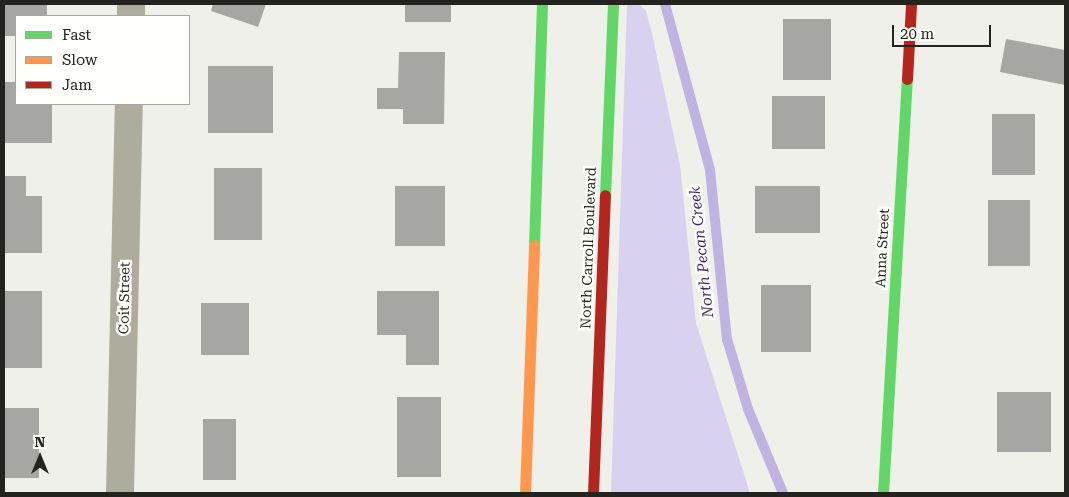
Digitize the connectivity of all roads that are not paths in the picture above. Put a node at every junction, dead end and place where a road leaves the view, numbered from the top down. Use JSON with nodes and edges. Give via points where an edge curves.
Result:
{"nodes":[{"id":1,"x":542,"y":4,"type":"edge"},
{"id":2,"x":613,"y":4,"type":"edge"},
{"id":3,"x":911,"y":4,"type":"edge"},
{"id":4,"x":129,"y":105,"type":"edge"},
{"id":5,"x":120,"y":493,"type":"edge"},
{"id":6,"x":525,"y":493,"type":"edge"},
{"id":7,"x":593,"y":493,"type":"edge"},
{"id":8,"x":883,"y":493,"type":"edge"}],
"edges":[{"from":1,"to":6,"type":"main road"},
{"from":2,"to":7,"type":"main road","name":"North Carroll Boulevard"},
{"from":3,"to":8,"type":"main road","name":"Anna Street"},
{"from":4,"to":5,"type":"street","name":"Coit Street"}]}
